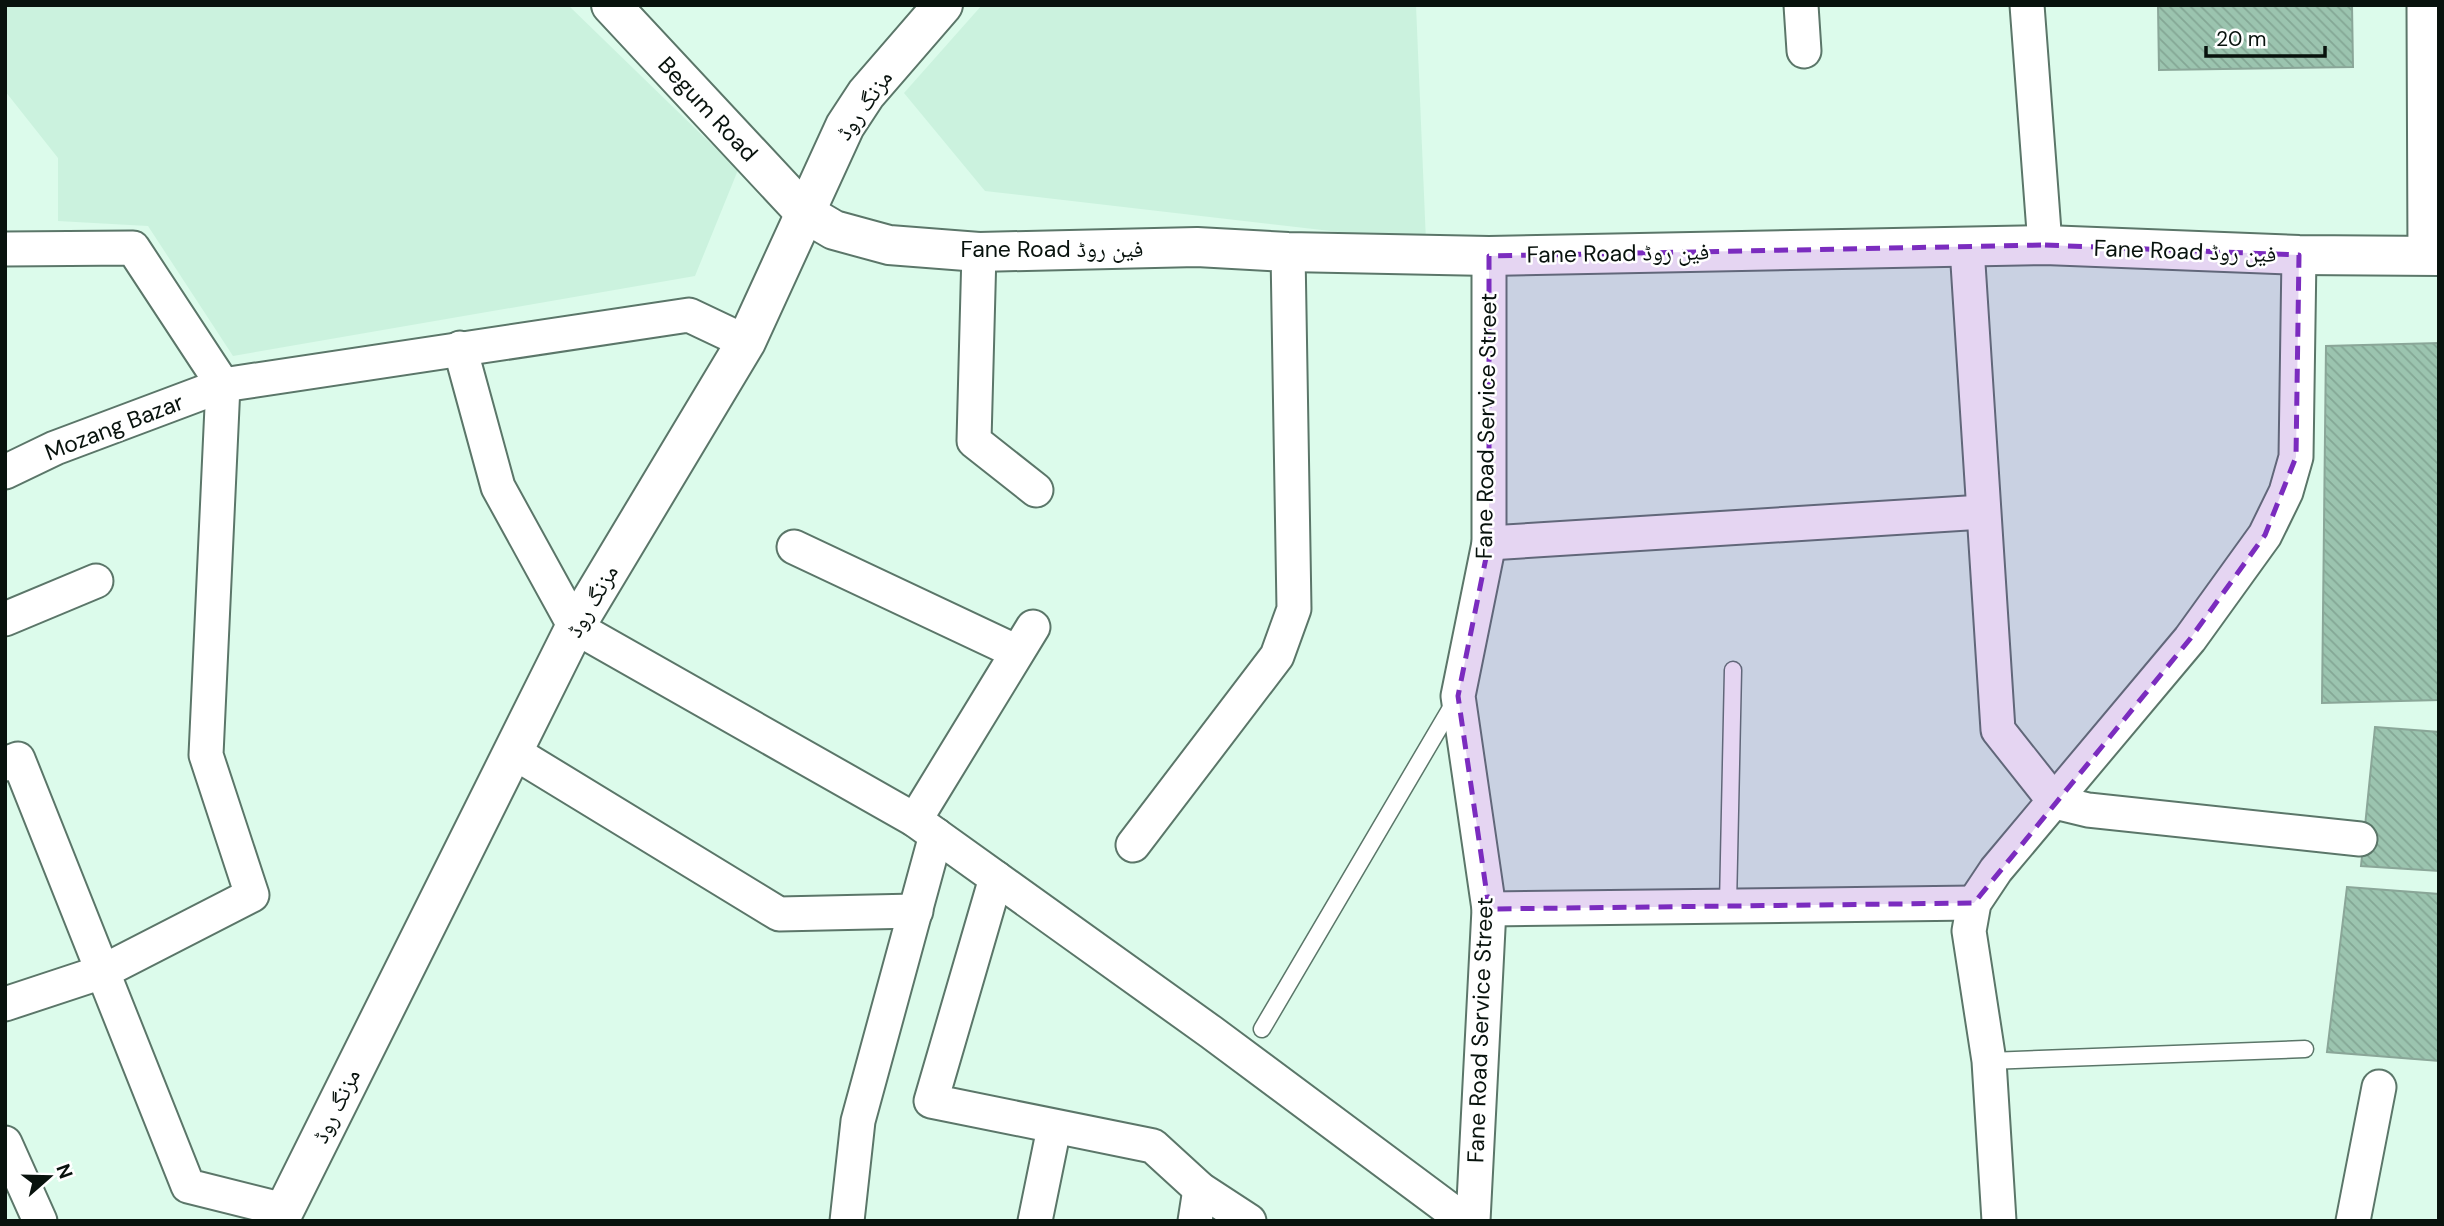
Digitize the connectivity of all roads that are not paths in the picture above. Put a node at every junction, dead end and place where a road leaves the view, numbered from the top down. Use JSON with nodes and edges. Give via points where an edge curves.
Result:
{"nodes":[{"id":1,"x":611,"y":5,"type":"edge"},
{"id":2,"x":943,"y":5,"type":"edge"},
{"id":3,"x":1801,"y":5,"type":"edge"},
{"id":4,"x":2027,"y":5,"type":"edge"},
{"id":5,"x":2424,"y":5,"type":"edge"},
{"id":6,"x":1804,"y":51,"type":"dead end"},
{"id":7,"x":804,"y":213,"type":"junction"},
{"id":8,"x":2045,"y":245,"type":"junction"},
{"id":9,"x":1967,"y":248,"type":"junction"},
{"id":10,"x":5,"y":249,"type":"edge"},
{"id":11,"x":979,"y":252,"type":"junction"},
{"id":12,"x":1288,"y":252,"type":"junction"},
{"id":13,"x":1489,"y":256,"type":"junction"},
{"id":14,"x":2299,"y":256,"type":"junction"},
{"id":15,"x":2432,"y":256,"type":"edge"},
{"id":16,"x":747,"y":342,"type":"junction"},
{"id":17,"x":460,"y":348,"type":"junction"},
{"id":18,"x":223,"y":385,"type":"junction"},
{"id":19,"x":5,"y":472,"type":"edge"},
{"id":20,"x":1036,"y":490,"type":"dead end"},
{"id":21,"x":1983,"y":512,"type":"junction"},
{"id":22,"x":1489,"y":543,"type":"junction"},
{"id":23,"x":794,"y":547,"type":"dead end"},
{"id":24,"x":96,"y":581,"type":"dead end"},
{"id":25,"x":5,"y":618,"type":"edge"},
{"id":26,"x":575,"y":627,"type":"junction"},
{"id":27,"x":1733,"y":670,"type":"dead end"},
{"id":28,"x":1458,"y":696,"type":"junction"},
{"id":29,"x":512,"y":751,"type":"junction"},
{"id":30,"x":5,"y":764,"type":"edge"},
{"id":31,"x":2055,"y":803,"type":"junction"},
{"id":32,"x":926,"y":827,"type":"junction"},
{"id":33,"x":2360,"y":839,"type":"dead end"},
{"id":34,"x":1133,"y":845,"type":"dead end"},
{"id":35,"x":996,"y":878,"type":"junction"},
{"id":36,"x":1974,"y":903,"type":"junction"},
{"id":37,"x":1728,"y":905,"type":"junction"},
{"id":38,"x":1489,"y":909,"type":"junction"},
{"id":39,"x":916,"y":911,"type":"junction"},
{"id":40,"x":102,"y":972,"type":"junction"},
{"id":41,"x":5,"y":1004,"type":"edge"},
{"id":42,"x":1262,"y":1029,"type":"dead end"},
{"id":43,"x":2305,"y":1049,"type":"dead end"},
{"id":44,"x":1990,"y":1061,"type":"junction"},
{"id":45,"x":2379,"y":1087,"type":"dead end"},
{"id":46,"x":1054,"y":1128,"type":"junction"},
{"id":47,"x":5,"y":1143,"type":"edge"},
{"id":48,"x":1197,"y":1205,"type":"edge"},
{"id":49,"x":281,"y":1216,"type":"edge"},
{"id":50,"x":40,"y":1221,"type":"edge"},
{"id":51,"x":847,"y":1221,"type":"edge"},
{"id":52,"x":1035,"y":1221,"type":"edge"},
{"id":53,"x":1249,"y":1221,"type":"edge"},
{"id":54,"x":1465,"y":1221,"type":"edge"},
{"id":55,"x":1473,"y":1221,"type":"edge"},
{"id":56,"x":1999,"y":1221,"type":"edge"},
{"id":57,"x":2353,"y":1221,"type":"edge"}],
"edges":[{"from":1,"to":7,"type":"main road","name":"Begum Road"},
{"from":2,"to":7,"type":"main road","name":"مزنگ روڈ","via":[[866,94],[845,126]]},
{"from":3,"to":6,"type":"street"},
{"from":4,"to":8,"type":"street"},
{"from":5,"to":15,"type":"street"},
{"from":7,"to":11,"type":"main road","name":"Fane Road فین روڈ","via":[[834,230],[889,245]]},
{"from":7,"to":16,"type":"main road","name":"مزنگ روڈ"},
{"from":8,"to":9,"type":"main road","name":"Fane Road فین روڈ"},
{"from":8,"to":14,"type":"main road","name":"Fane Road فین روڈ"},
{"from":9,"to":13,"type":"main road","name":"Fane Road فین روڈ"},
{"from":9,"to":21,"type":"street"},
{"from":10,"to":18,"type":"street","via":[[133,248]]},
{"from":11,"to":12,"type":"main road","name":"Fane Road فین روڈ","via":[[1197,247]]},
{"from":11,"to":20,"type":"street","via":[[974,441]]},
{"from":12,"to":13,"type":"main road","name":"Fane Road فین روڈ"},
{"from":12,"to":34,"type":"street","via":[[1294,608],[1277,656]]},
{"from":13,"to":22,"type":"street","name":"Fane Road Service Street"},
{"from":14,"to":15,"type":"main road","name":"Fane Road فین روڈ"},
{"from":14,"to":31,"type":"street","via":[[2296,457],[2286,492],[2265,534],[2190,639]]},
{"from":16,"to":17,"type":"street","name":"Mozang Bazar","via":[[689,315]]},
{"from":16,"to":26,"type":"main road","name":"مزنگ روڈ"},
{"from":17,"to":18,"type":"street","name":"Mozang Bazar"},
{"from":17,"to":26,"type":"street","via":[[498,487]]},
{"from":18,"to":19,"type":"street","name":"Mozang Bazar","via":[[55,448]]},
{"from":18,"to":40,"type":"street","via":[[206,755],[252,895]]},
{"from":21,"to":22,"type":"street"},
{"from":21,"to":31,"type":"street","via":[[1998,730]]},
{"from":22,"to":28,"type":"street","name":"Fane Road Service Street"},
{"from":23,"to":32,"type":"street","via":[[1025,640]]},
{"from":24,"to":25,"type":"street"},
{"from":26,"to":29,"type":"main road","name":"مزنگ روڈ"},
{"from":26,"to":32,"type":"street"},
{"from":27,"to":37,"type":"lane"},
{"from":28,"to":38,"type":"street","name":"Fane Road Service Street"},
{"from":28,"to":42,"type":"lane"},
{"from":29,"to":39,"type":"street","via":[[779,914]]},
{"from":29,"to":49,"type":"main road","name":"مزنگ روڈ"},
{"from":30,"to":40,"type":"street","via":[[18,759]]},
{"from":31,"to":33,"type":"street"},
{"from":31,"to":36,"type":"street","via":[[1996,870]]},
{"from":32,"to":35,"type":"street"},
{"from":32,"to":39,"type":"street"},
{"from":35,"to":46,"type":"street","via":[[931,1101]]},
{"from":35,"to":54,"type":"street"},
{"from":36,"to":37,"type":"street"},
{"from":36,"to":44,"type":"street","via":[[1969,931]]},
{"from":37,"to":38,"type":"street"},
{"from":38,"to":55,"type":"street","name":"Fane Road Service Street"},
{"from":39,"to":51,"type":"street","via":[[858,1121]]},
{"from":40,"to":41,"type":"street"},
{"from":40,"to":49,"type":"street","via":[[188,1186]]},
{"from":43,"to":44,"type":"lane"},
{"from":44,"to":56,"type":"street"},
{"from":45,"to":57,"type":"street"},
{"from":46,"to":48,"type":"street","via":[[1153,1146]]},
{"from":46,"to":52,"type":"street"},
{"from":47,"to":50,"type":"street"},
{"from":48,"to":53,"type":"street"}]}
